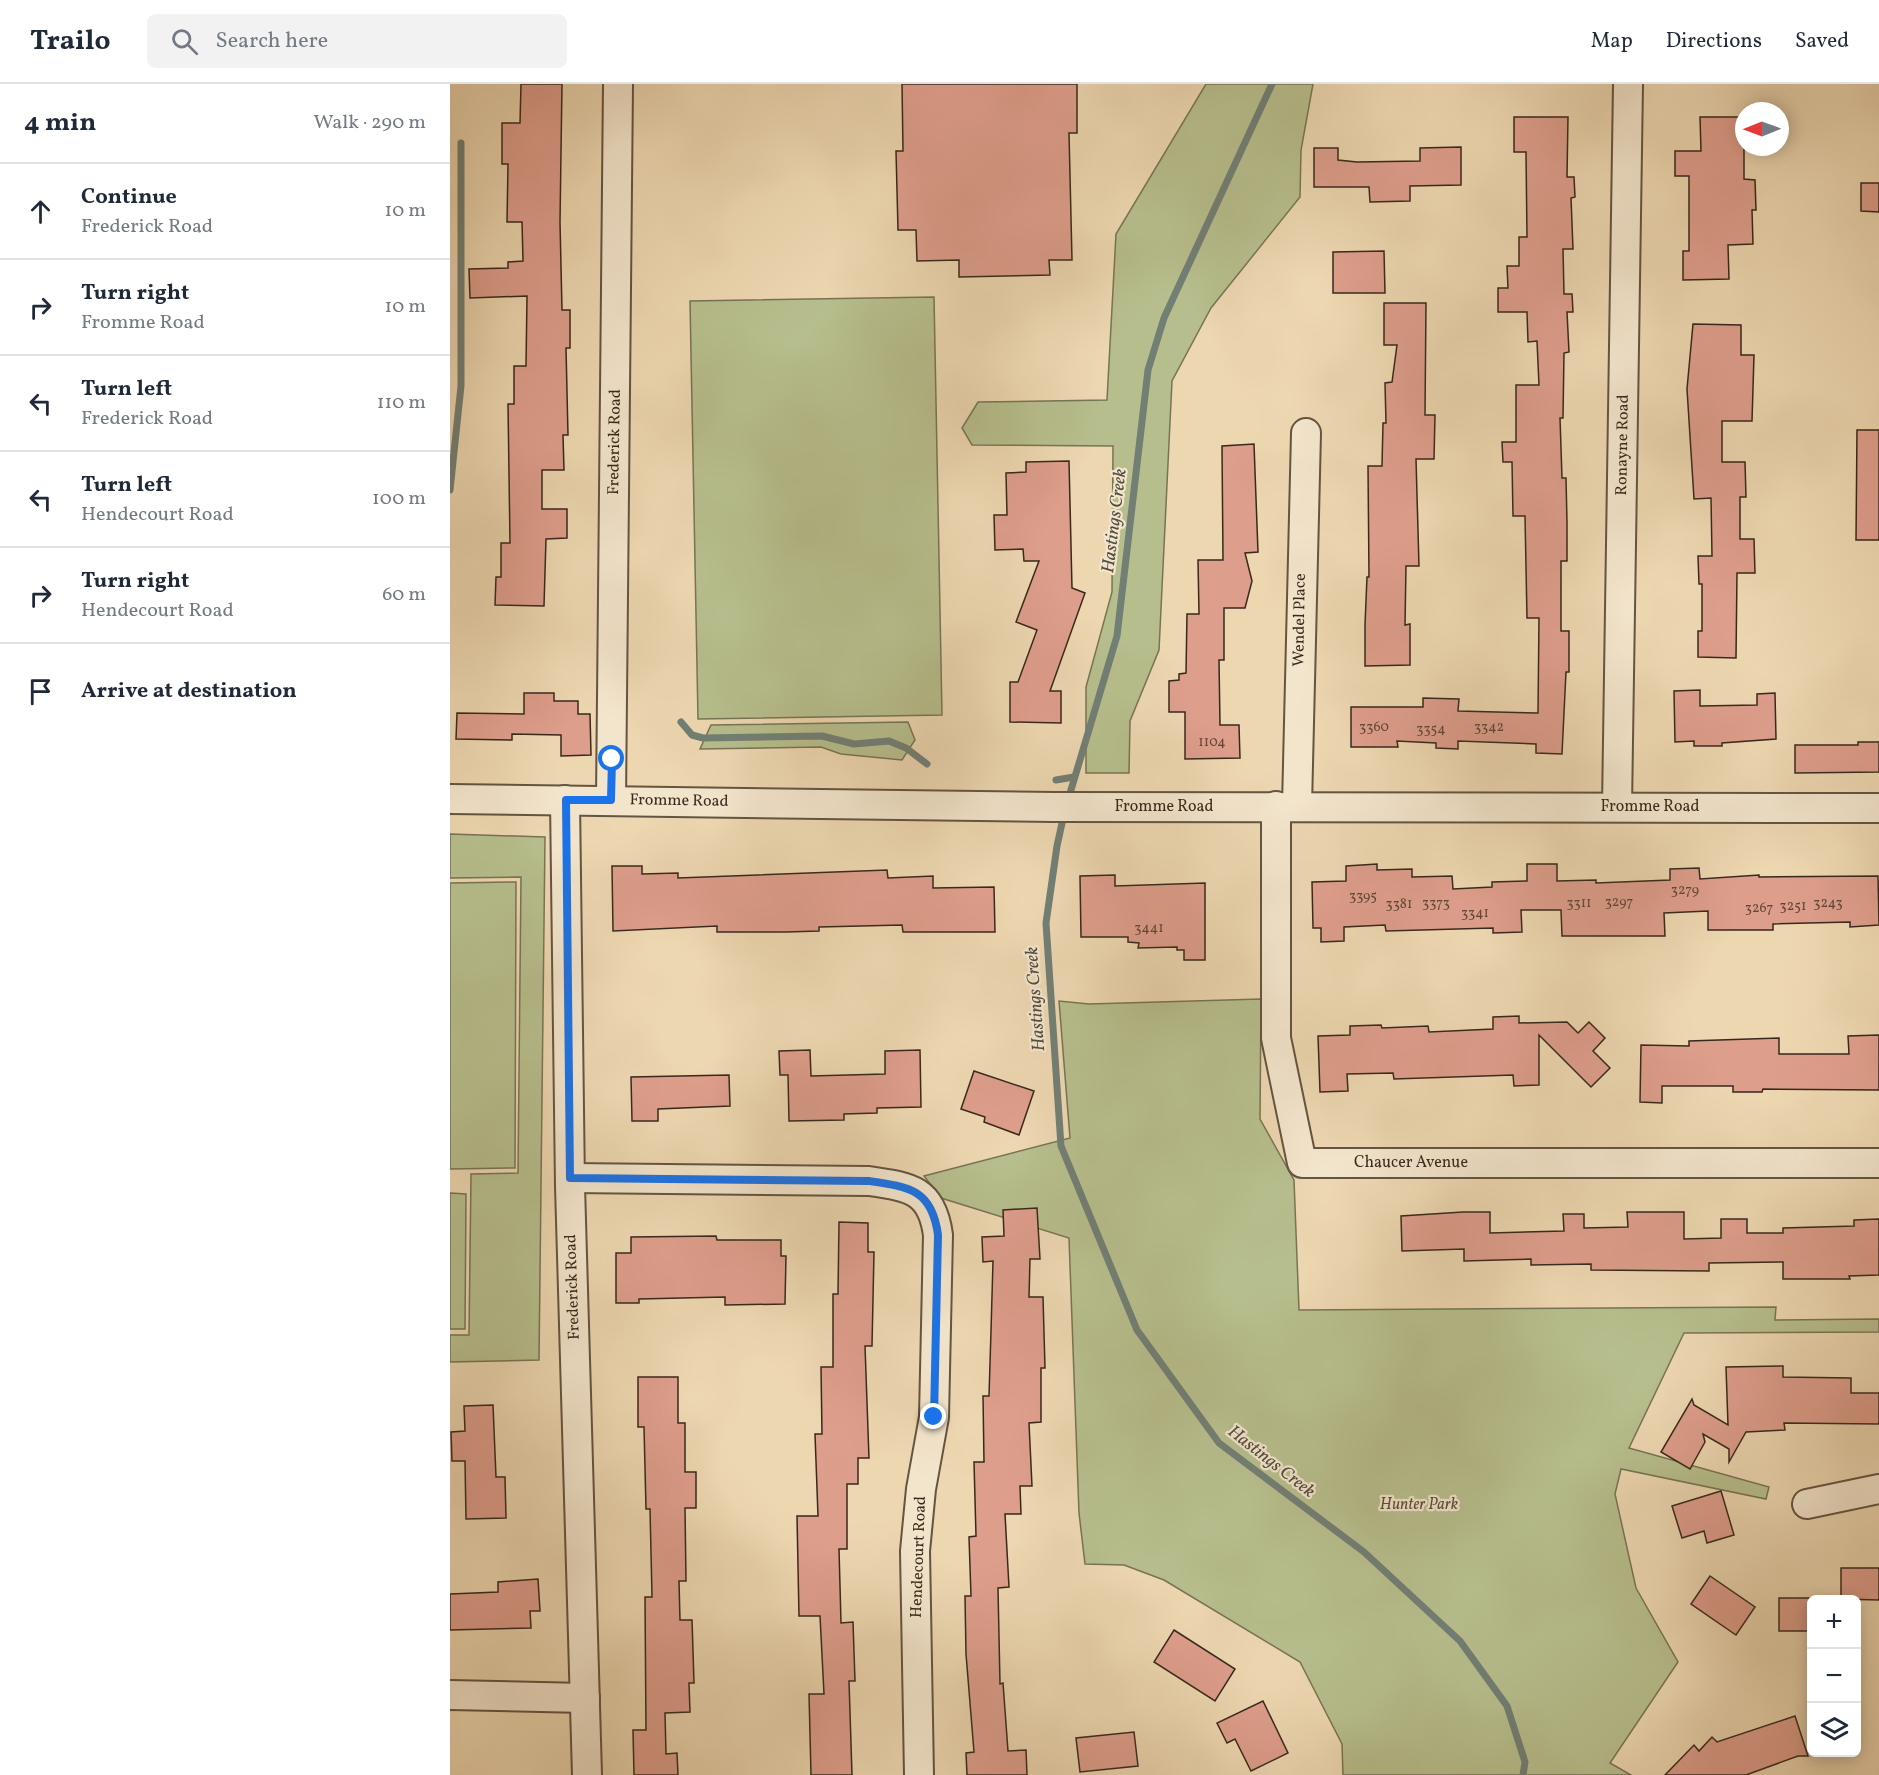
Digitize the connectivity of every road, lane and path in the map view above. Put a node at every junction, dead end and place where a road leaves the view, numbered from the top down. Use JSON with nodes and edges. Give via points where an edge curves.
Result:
{"nodes":[{"id":1,"x":618,"y":84,"type":"edge"},
{"id":2,"x":1628,"y":84,"type":"edge"},
{"id":3,"x":1306,"y":433,"type":"dead end"},
{"id":4,"x":450,"y":799,"type":"edge"},
{"id":5,"x":566,"y":800,"type":"junction"},
{"id":6,"x":611,"y":800,"type":"junction"},
{"id":7,"x":1287,"y":806,"type":"junction"},
{"id":8,"x":1617,"y":807,"type":"junction"},
{"id":9,"x":1879,"y":808,"type":"edge"},
{"id":10,"x":1879,"y":1162,"type":"edge"},
{"id":11,"x":570,"y":1178,"type":"junction"},
{"id":12,"x":1879,"y":1489,"type":"edge"},
{"id":13,"x":1807,"y":1504,"type":"dead end"},
{"id":14,"x":450,"y":1695,"type":"edge"},
{"id":15,"x":585,"y":1698,"type":"junction"},
{"id":16,"x":587,"y":1775,"type":"edge"},
{"id":17,"x":919,"y":1775,"type":"edge"}],
"edges":[{"from":1,"to":6,"type":"street","name":"Frederick Road"},
{"from":2,"to":8,"type":"street","name":"Ronayne Road"},
{"from":3,"to":7,"type":"street","name":"Wendel Place"},
{"from":4,"to":5,"type":"street","name":"Fromme Road"},
{"from":5,"to":6,"type":"street","name":"Fromme Road"},
{"from":5,"to":11,"type":"street","name":"Frederick Road"},
{"from":6,"to":7,"type":"street","name":"Fromme Road"},
{"from":7,"to":8,"type":"street","name":"Fromme Road"},
{"from":7,"to":10,"type":"street","name":"Chaucer Avenue","via":[[1276,1038],[1302,1162]]},
{"from":8,"to":9,"type":"street","name":"Fromme Road"},
{"from":11,"to":15,"type":"street","name":"Frederick Road"},
{"from":11,"to":17,"type":"street","name":"Hendecourt Road","via":[[869,1181],[901,1185],[925,1197],[936,1216],[938,1235],[934,1417],[915,1551]]},
{"from":12,"to":13,"type":"street"},
{"from":14,"to":15,"type":"street"},
{"from":15,"to":16,"type":"street","name":"Frederick Road"}]}
